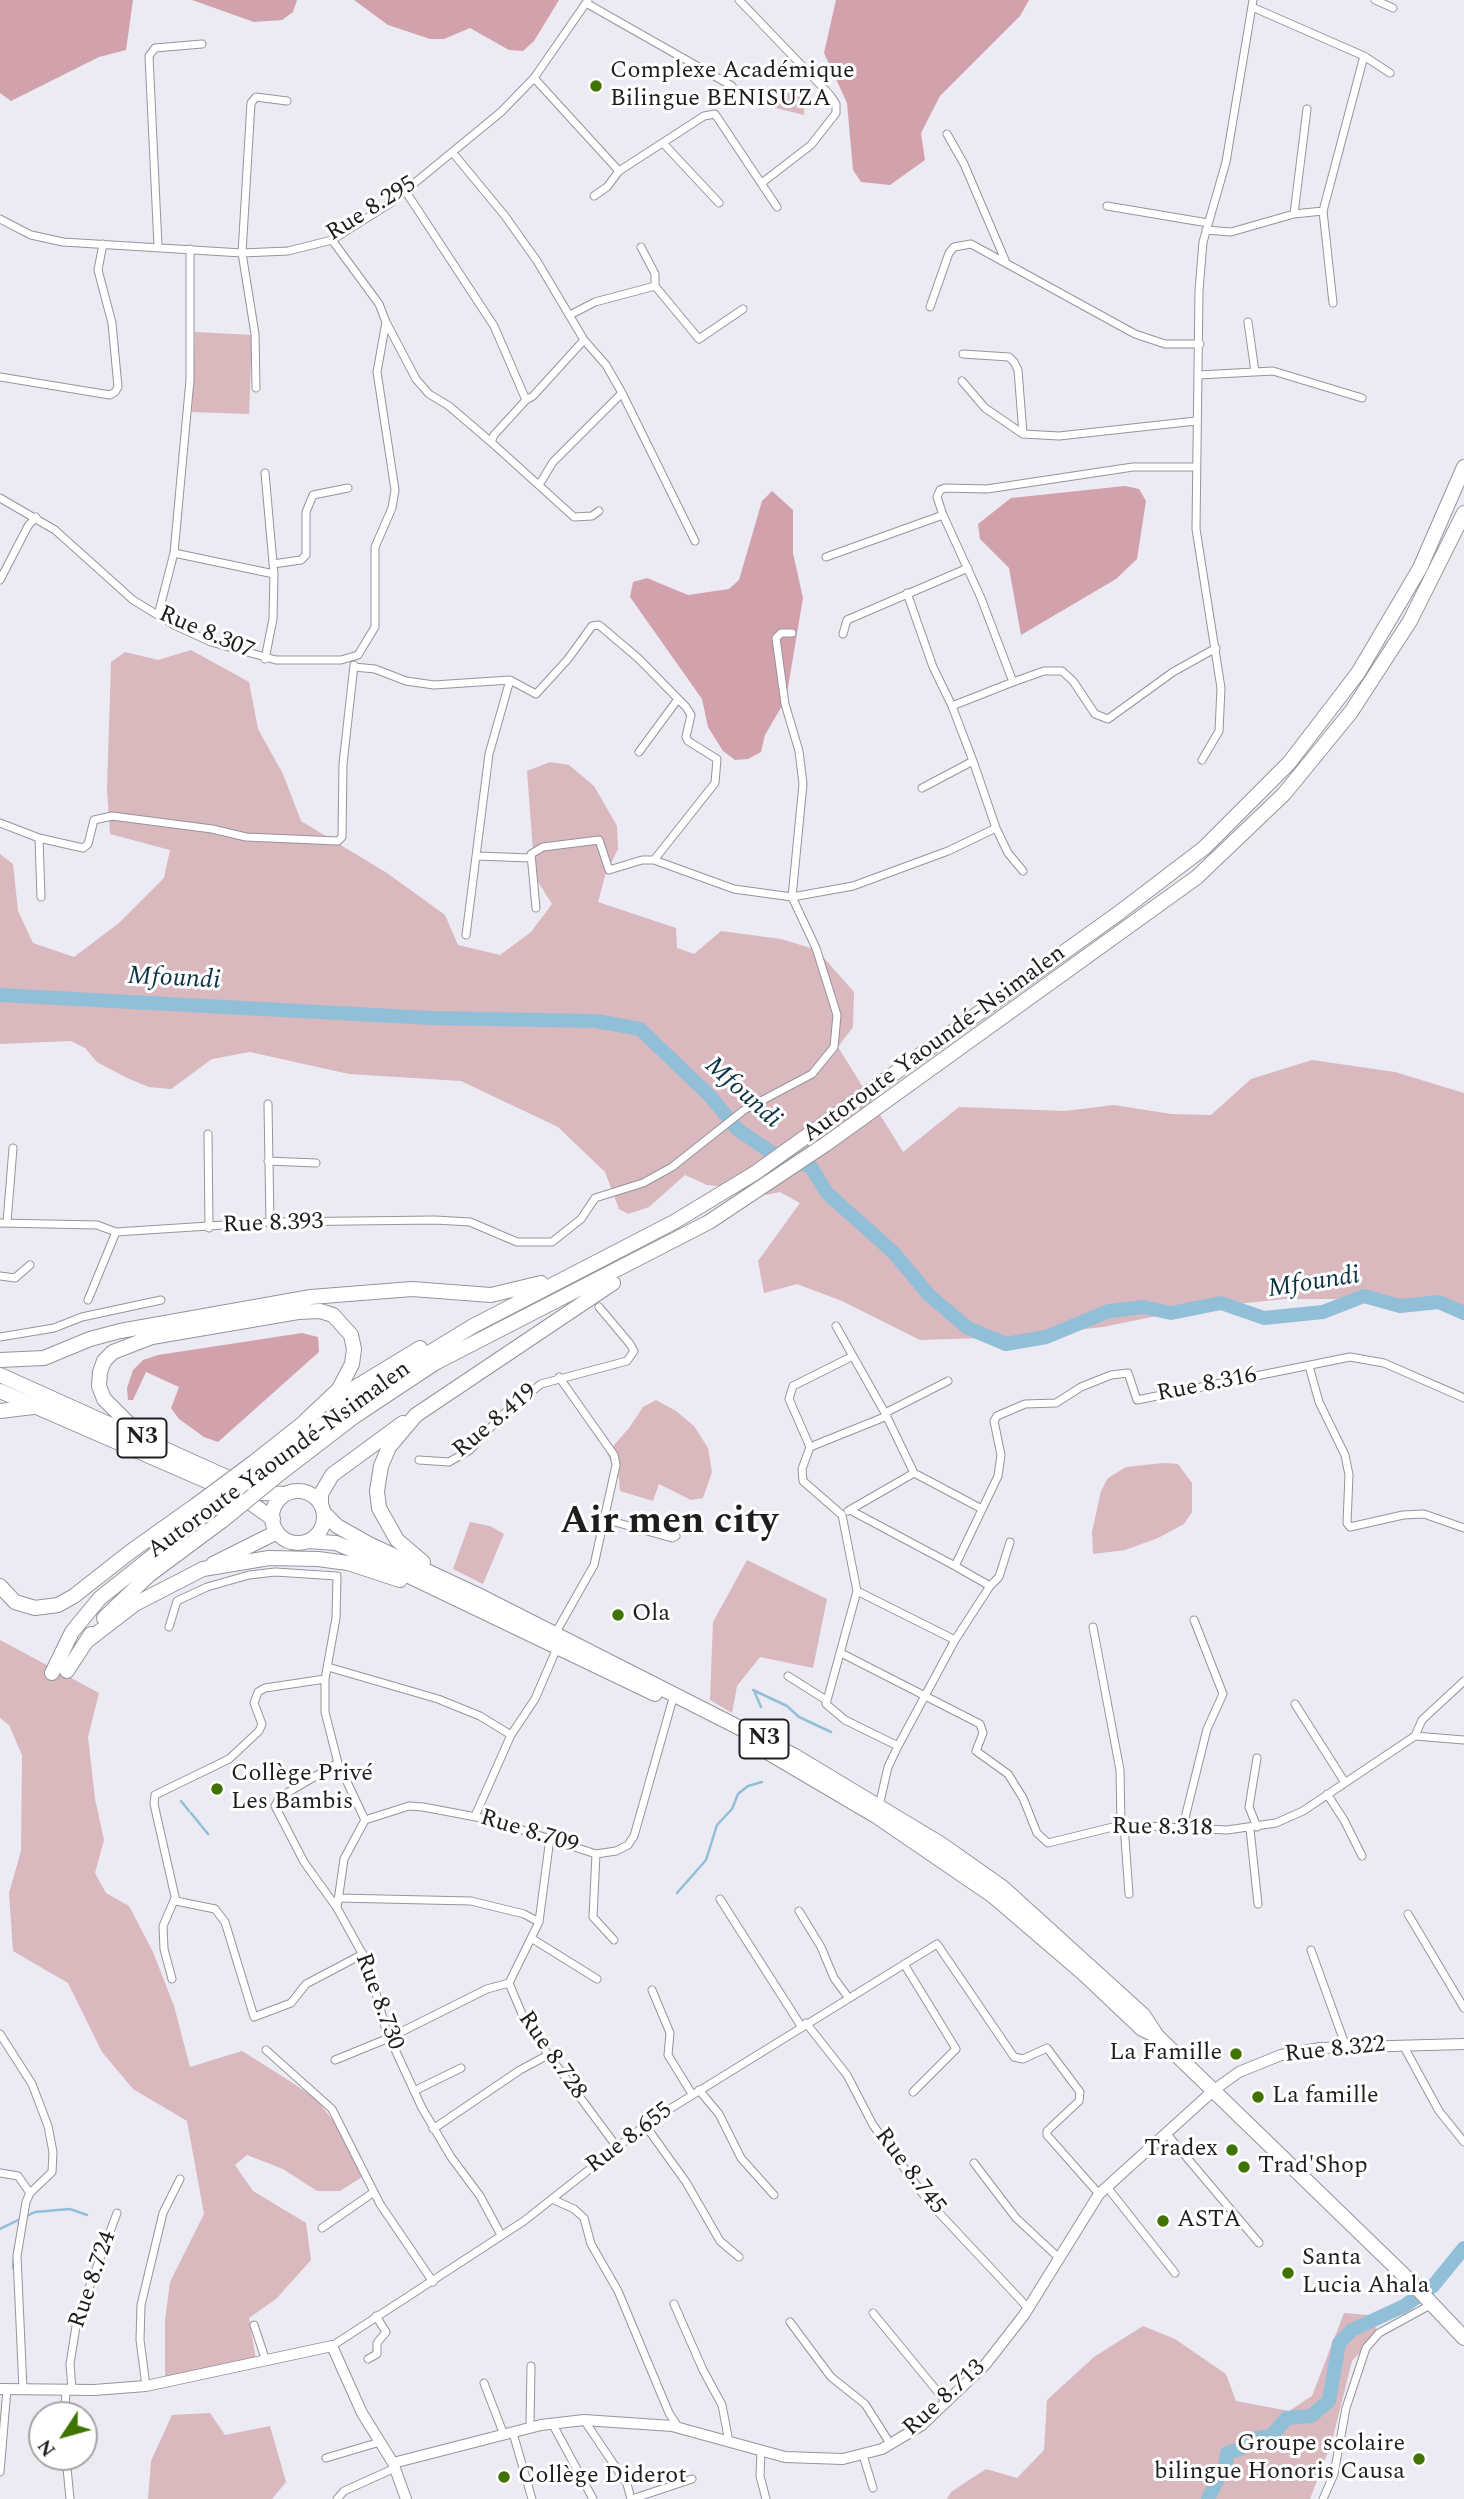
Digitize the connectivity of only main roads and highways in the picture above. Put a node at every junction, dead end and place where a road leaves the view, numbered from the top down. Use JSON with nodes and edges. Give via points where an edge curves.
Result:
{"nodes":[{"id":1,"x":1464,"y":467,"type":"edge"},
{"id":2,"x":1464,"y":513,"type":"edge"},
{"id":3,"x":709,"y":1222,"type":"junction"},
{"id":4,"x":620,"y":1250,"type":"junction"},
{"id":5,"x":473,"y":1326,"type":"junction"},
{"id":6,"x":0,"y":1360,"type":"edge"},
{"id":7,"x":0,"y":1374,"type":"edge"},
{"id":8,"x":0,"y":1391,"type":"edge"},
{"id":9,"x":39,"y":1406,"type":"junction"},
{"id":10,"x":0,"y":1411,"type":"edge"},
{"id":11,"x":415,"y":1415,"type":"junction"},
{"id":12,"x":305,"y":1420,"type":"junction"},
{"id":13,"x":144,"y":1439,"type":"junction"},
{"id":14,"x":266,"y":1468,"type":"junction"},
{"id":15,"x":286,"y":1494,"type":"junction"},
{"id":16,"x":202,"y":1508,"type":"junction"},
{"id":17,"x":322,"y":1509,"type":"junction"},
{"id":18,"x":275,"y":1525,"type":"junction"},
{"id":19,"x":148,"y":1541,"type":"junction"},
{"id":20,"x":309,"y":1541,"type":"junction"},
{"id":21,"x":203,"y":1570,"type":"junction"},
{"id":22,"x":0,"y":1586,"type":"edge"},
{"id":23,"x":476,"y":1602,"type":"junction"},
{"id":24,"x":86,"y":1641,"type":"junction"},
{"id":25,"x":556,"y":1641,"type":"junction"},
{"id":26,"x":59,"y":1672,"type":"junction"},
{"id":27,"x":1157,"y":2036,"type":"junction"},
{"id":28,"x":1464,"y":2044,"type":"edge"},
{"id":29,"x":1214,"y":2090,"type":"junction"},
{"id":30,"x":1464,"y":2338,"type":"edge"},
{"id":31,"x":4,"y":2389,"type":"edge"},
{"id":32,"x":394,"y":2466,"type":"junction"},
{"id":33,"x":406,"y":2499,"type":"edge"}],
"edges":[{"from":1,"to":4,"type":"highway","name":"Autoroute Yaoundé-Nsimalen","via":[[1420,568],[1364,663],[1289,764],[1204,848],[818,1130],[755,1173]]},
{"from":2,"to":3,"type":"highway","name":"Autoroute Yaoundé-Nsimalen","via":[[1432,581],[1381,669],[1318,755],[1240,839],[1155,910]]},
{"from":3,"to":11,"type":"highway"},
{"from":3,"to":14,"type":"highway","name":"Autoroute Yaoundé-Nsimalen","via":[[435,1363]]},
{"from":4,"to":5,"type":"highway","name":"Autoroute Yaoundé-Nsimalen"},
{"from":4,"to":6,"type":"highway","via":[[514,1291],[467,1295],[402,1289],[311,1297],[120,1331],[44,1357]]},
{"from":5,"to":12,"type":"highway","via":[[446,1334],[397,1360]]},
{"from":5,"to":14,"type":"highway","name":"Autoroute Yaoundé-Nsimalen","via":[[378,1384]]},
{"from":7,"to":13,"type":"highway","number":"N3"},
{"from":8,"to":9,"type":"highway","number":"N3"},
{"from":9,"to":10,"type":"highway"},
{"from":9,"to":18,"type":"highway","number":"N3","via":[[240,1496]]},
{"from":11,"to":17,"type":"highway","via":[[332,1475],[321,1494]]},
{"from":11,"to":23,"type":"highway","via":[[389,1447],[381,1466],[379,1508],[410,1553]]},
{"from":12,"to":13,"type":"highway","via":[[339,1389],[354,1357],[351,1335],[343,1324],[320,1311],[152,1337],[113,1352],[104,1361],[99,1386],[122,1421]]},
{"from":12,"to":14,"type":"highway"},
{"from":13,"to":15,"type":"highway","number":"N3","via":[[262,1493]]},
{"from":14,"to":16,"type":"highway","name":"Autoroute Yaoundé-Nsimalen","bridge":true},
{"from":14,"to":24,"type":"highway","name":"Autoroute Yaoundé-Nsimalen","bridge":true,"via":[[223,1520],[124,1596]]},
{"from":15,"to":17,"type":"highway","number":"N3","via":[[301,1491],[316,1498]]},
{"from":15,"to":18,"type":"highway","via":[[276,1503]]},
{"from":16,"to":19,"type":"highway"},
{"from":16,"to":26,"type":"highway","name":"Autoroute Yaoundé-Nsimalen","via":[[100,1598],[72,1632]]},
{"from":17,"to":20,"type":"highway","via":[[321,1529]]},
{"from":17,"to":23,"type":"highway","number":"N3","via":[[337,1526]]},
{"from":18,"to":20,"type":"highway","number":"N3","via":[[291,1542]]},
{"from":18,"to":21,"type":"highway"},
{"from":19,"to":22,"type":"highway","via":[[58,1605],[35,1608],[15,1602]]},
{"from":19,"to":26,"type":"highway","via":[[90,1593],[63,1628]]},
{"from":20,"to":23,"type":"highway","number":"N3","via":[[336,1544]]},
{"from":21,"to":23,"type":"highway","via":[[270,1559],[328,1560]]},
{"from":21,"to":24,"type":"highway","via":[[135,1604]]},
{"from":23,"to":25,"type":"highway","number":"N3"},
{"from":24,"to":26,"type":"highway","name":"Autoroute Yaoundé-Nsimalen"},
{"from":25,"to":27,"type":"highway","number":"N3","via":[[796,1769],[940,1858],[993,1896],[1142,2029]]},
{"from":25,"to":27,"type":"highway","number":"N3","via":[[734,1723],[879,1805],[1002,1887],[1107,1980],[1143,2015]]},
{"from":27,"to":29,"type":"highway","number":"N3"},
{"from":28,"to":29,"type":"main road","name":"Rue 8.322","via":[[1346,2047],[1281,2055],[1246,2069]]},
{"from":29,"to":30,"type":"highway","number":"N3"},
{"from":29,"to":32,"type":"main road","name":"Rue 8.713","via":[[1103,2190],[1028,2308],[985,2365],[922,2425],[891,2445],[863,2455],[818,2460],[761,2451],[678,2428],[584,2420],[530,2427]]},
{"from":31,"to":32,"type":"main road","name":"Rue 8.655","via":[[146,2386],[332,2346]]},
{"from":32,"to":33,"type":"main road"}]}
